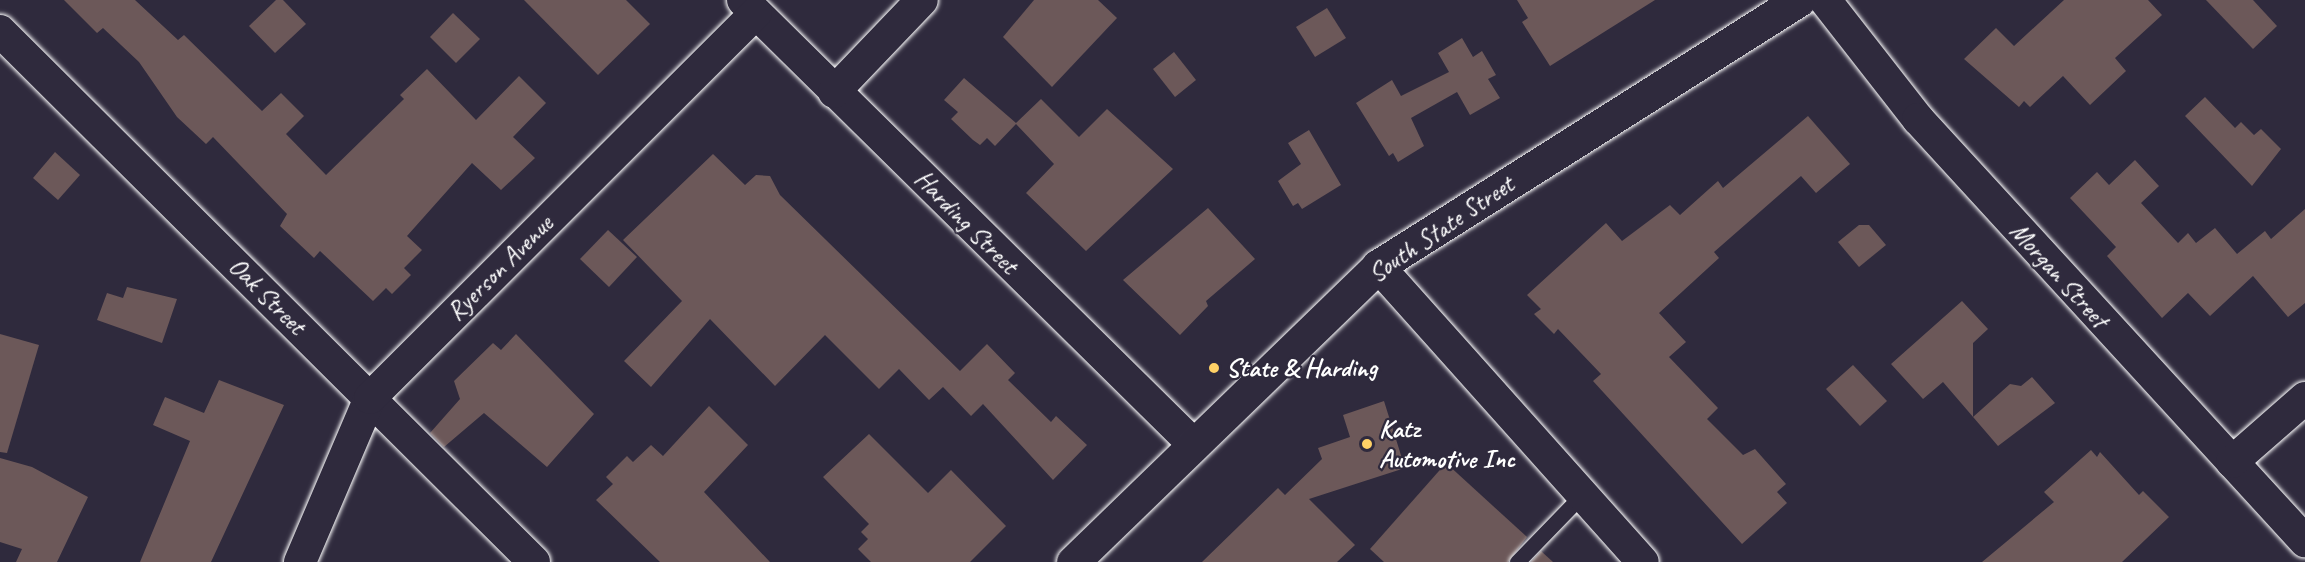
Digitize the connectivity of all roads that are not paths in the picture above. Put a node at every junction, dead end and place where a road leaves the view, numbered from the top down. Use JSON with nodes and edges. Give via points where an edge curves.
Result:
{"nodes":[{"id":1,"x":922,"y":0,"type":"edge"},
{"id":2,"x":1799,"y":0,"type":"edge"},
{"id":3,"x":1825,"y":0,"type":"edge"},
{"id":4,"x":749,"y":6,"type":"edge"},
{"id":5,"x":0,"y":31,"type":"edge"},
{"id":6,"x":834,"y":92,"type":"junction"},
{"id":7,"x":1378,"y":266,"type":"junction"},
{"id":8,"x":370,"y":398,"type":"junction"},
{"id":9,"x":2305,"y":398,"type":"edge"},
{"id":10,"x":1191,"y":442,"type":"junction"},
{"id":11,"x":2232,"y":462,"type":"junction"},
{"id":12,"x":1583,"y":494,"type":"junction"},
{"id":13,"x":2305,"y":542,"type":"edge"},
{"id":14,"x":300,"y":562,"type":"edge"},
{"id":15,"x":534,"y":562,"type":"edge"},
{"id":16,"x":1073,"y":562,"type":"edge"},
{"id":17,"x":1517,"y":562,"type":"edge"},
{"id":18,"x":1643,"y":562,"type":"edge"}],
"edges":[{"from":1,"to":6,"type":"street"},
{"from":2,"to":7,"type":"main road","name":"South State Street"},
{"from":3,"to":11,"type":"street","name":"Morgan Street","via":[[1918,119]]},
{"from":4,"to":6,"type":"street","name":"Harding Street"},
{"from":4,"to":8,"type":"street","name":"Ryerson Avenue"},
{"from":5,"to":8,"type":"street","name":"Oak Street"},
{"from":6,"to":10,"type":"street","name":"Harding Street"},
{"from":7,"to":10,"type":"main road","name":"South State Street"},
{"from":7,"to":12,"type":"street"},
{"from":8,"to":14,"type":"street","name":"Ryerson Avenue"},
{"from":8,"to":15,"type":"street","name":"Oak Street"},
{"from":9,"to":11,"type":"street"},
{"from":10,"to":16,"type":"main road","name":"South State Street"},
{"from":11,"to":13,"type":"street","name":"Morgan Street"},
{"from":12,"to":17,"type":"lane"},
{"from":12,"to":18,"type":"street"}]}
